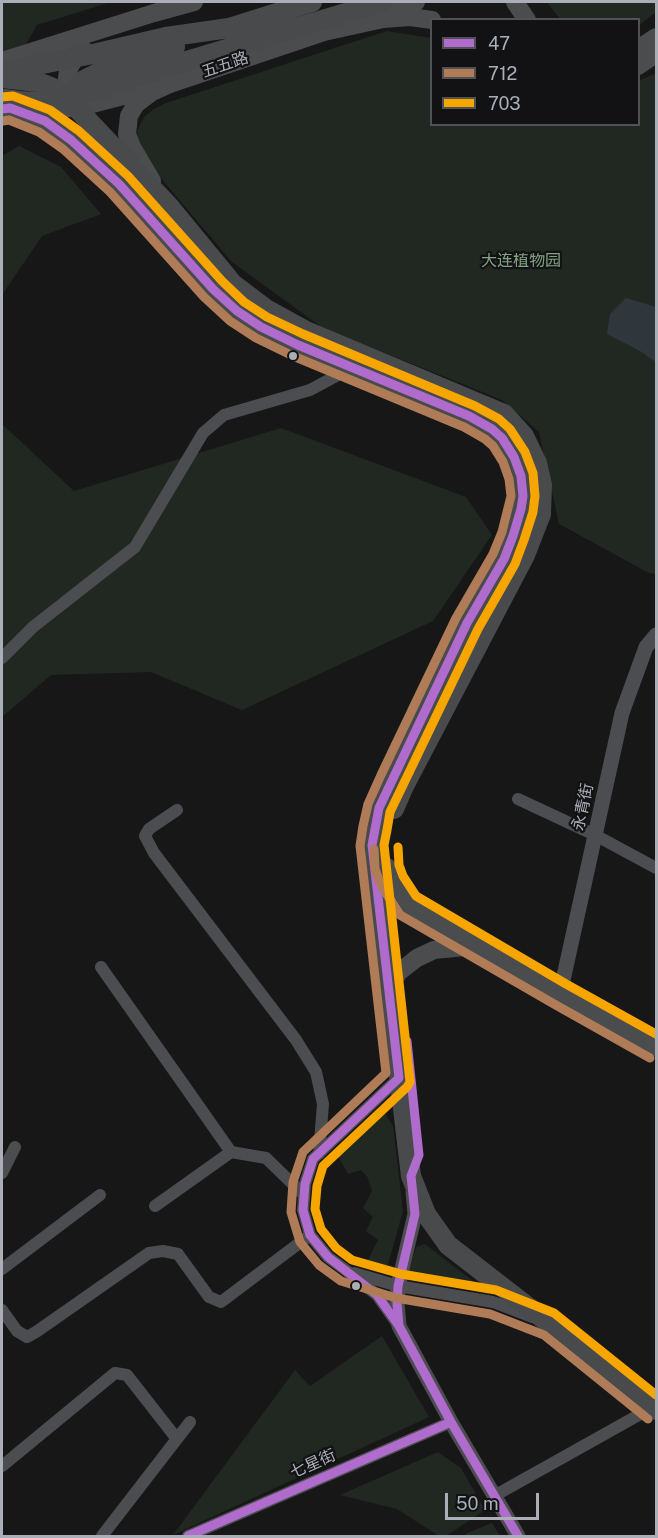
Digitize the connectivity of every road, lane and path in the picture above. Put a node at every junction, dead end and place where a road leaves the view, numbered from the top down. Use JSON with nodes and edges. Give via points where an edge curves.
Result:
{"nodes":[{"id":1,"x":194,"y":2,"type":"edge"},
{"id":2,"x":212,"y":2,"type":"edge"},
{"id":3,"x":312,"y":2,"type":"edge"},
{"id":4,"x":382,"y":2,"type":"edge"},
{"id":5,"x":416,"y":2,"type":"edge"},
{"id":6,"x":515,"y":2,"type":"edge"},
{"id":7,"x":526,"y":18,"type":"edge"},
{"id":8,"x":430,"y":20,"type":"edge"},
{"id":9,"x":229,"y":28,"type":"junction"},
{"id":10,"x":324,"y":32,"type":"junction"},
{"id":11,"x":657,"y":37,"type":"edge"},
{"id":12,"x":640,"y":48,"type":"edge"},
{"id":13,"x":657,"y":54,"type":"edge"},
{"id":14,"x":75,"y":58,"type":"junction"},
{"id":15,"x":2,"y":61,"type":"edge"},
{"id":16,"x":640,"y":65,"type":"edge"},
{"id":17,"x":2,"y":72,"type":"edge"},
{"id":18,"x":2,"y":78,"type":"edge"},
{"id":19,"x":170,"y":84,"type":"junction"},
{"id":20,"x":11,"y":100,"type":"edge"},
{"id":21,"x":72,"y":105,"type":"junction"},
{"id":22,"x":2,"y":109,"type":"edge"},
{"id":23,"x":119,"y":184,"type":"junction"},
{"id":24,"x":170,"y":206,"type":"junction"},
{"id":25,"x":353,"y":367,"type":"junction"},
{"id":26,"x":657,"y":634,"type":"edge"},
{"id":27,"x":2,"y":657,"type":"edge"},
{"id":28,"x":518,"y":799,"type":"dead end"},
{"id":29,"x":177,"y":810,"type":"dead end"},
{"id":30,"x":595,"y":835,"type":"junction"},
{"id":31,"x":387,"y":867,"type":"junction"},
{"id":32,"x":657,"y":868,"type":"edge"},
{"id":33,"x":484,"y":950,"type":"junction"},
{"id":34,"x":101,"y":967,"type":"dead end"},
{"id":35,"x":394,"y":980,"type":"junction"},
{"id":36,"x":560,"y":994,"type":"junction"},
{"id":37,"x":657,"y":1047,"type":"edge"},
{"id":38,"x":399,"y":1078,"type":"junction"},
{"id":39,"x":15,"y":1147,"type":"dead end"},
{"id":40,"x":231,"y":1152,"type":"junction"},
{"id":41,"x":319,"y":1155,"type":"junction"},
{"id":42,"x":2,"y":1173,"type":"edge"},
{"id":43,"x":411,"y":1176,"type":"junction"},
{"id":44,"x":100,"y":1195,"type":"dead end"},
{"id":45,"x":304,"y":1195,"type":"junction"},
{"id":46,"x":155,"y":1206,"type":"dead end"},
{"id":47,"x":310,"y":1235,"type":"junction"},
{"id":48,"x":2,"y":1269,"type":"edge"},
{"id":49,"x":347,"y":1271,"type":"junction"},
{"id":50,"x":398,"y":1286,"type":"junction"},
{"id":51,"x":2,"y":1310,"type":"edge"},
{"id":52,"x":550,"y":1324,"type":"junction"},
{"id":53,"x":399,"y":1326,"type":"junction"},
{"id":54,"x":655,"y":1407,"type":"edge"},
{"id":55,"x":190,"y":1422,"type":"dead end"},
{"id":56,"x":451,"y":1422,"type":"junction"},
{"id":57,"x":177,"y":1439,"type":"junction"},
{"id":58,"x":2,"y":1466,"type":"edge"},
{"id":59,"x":494,"y":1496,"type":"junction"},
{"id":60,"x":102,"y":1536,"type":"edge"},
{"id":61,"x":188,"y":1536,"type":"edge"},
{"id":62,"x":518,"y":1536,"type":"edge"}],
"edges":[{"from":1,"to":15,"type":"main road"},
{"from":2,"to":14,"type":"main road","name":"五五路","via":[[113,35],[92,44]]},
{"from":3,"to":9,"type":"main road","name":"五五路"},
{"from":4,"to":21,"type":"main road","via":[[160,69]]},
{"from":5,"to":10,"type":"main road","via":[[381,10]]},
{"from":6,"to":7,"type":"main road"},
{"from":8,"to":10,"type":"main road","name":"五五路","via":[[383,19]]},
{"from":9,"to":14,"type":"main road","name":"五五路","via":[[166,37]]},
{"from":9,"to":21,"type":"main road","via":[[100,72],[80,82]]},
{"from":10,"to":19,"type":"main road","name":"五五路"},
{"from":11,"to":12,"type":"main road"},
{"from":13,"to":16,"type":"main road"},
{"from":14,"to":17,"type":"main road","name":"五五路"},
{"from":14,"to":21,"type":"main road","via":[[66,86]]},
{"from":18,"to":21,"type":"main road","via":[[51,87]]},
{"from":19,"to":21,"type":"main road"},
{"from":19,"to":24,"type":"main road","name":"五五路","via":[[136,104],[129,116],[127,134],[147,174]]},
{"from":20,"to":21,"type":"main road"},
{"from":21,"to":23,"type":"main road","via":[[71,114]]},
{"from":21,"to":24,"type":"main road"},
{"from":22,"to":23,"type":"main road","via":[[10,108],[45,122]]},
{"from":23,"to":25,"type":"main road","via":[[237,311],[298,345]]},
{"from":24,"to":31,"type":"main road","via":[[233,284],[266,309],[306,331],[504,414],[524,436],[537,463],[542,514],[525,555],[393,811],[388,826]]},
{"from":25,"to":27,"type":"street","via":[[310,390],[224,415],[203,433],[135,547],[33,627]]},
{"from":25,"to":35,"type":"main road","via":[[492,429],[514,457],[523,496],[504,559],[467,623],[379,808],[372,846]]},
{"from":26,"to":30,"type":"street","name":"永青街","via":[[646,647],[622,713]]},
{"from":28,"to":30,"type":"street"},
{"from":29,"to":41,"type":"street","via":[[145,836],[316,1072],[323,1104]]},
{"from":30,"to":32,"type":"street"},
{"from":30,"to":36,"type":"street","name":"永青街"},
{"from":31,"to":33,"type":"main road","via":[[407,904]]},
{"from":31,"to":35,"type":"main road"},
{"from":33,"to":35,"type":"main road","via":[[434,950],[417,958]]},
{"from":33,"to":36,"type":"main road"},
{"from":34,"to":40,"type":"street"},
{"from":35,"to":38,"type":"main road"},
{"from":35,"to":43,"type":"main road","via":[[419,1155]]},
{"from":36,"to":37,"type":"main road"},
{"from":38,"to":41,"type":"street"},
{"from":38,"to":43,"type":"main road"},
{"from":39,"to":42,"type":"street"},
{"from":40,"to":45,"type":"street","via":[[266,1158]]},
{"from":40,"to":46,"type":"street"},
{"from":41,"to":45,"type":"street","via":[[310,1167]]},
{"from":43,"to":50,"type":"street","via":[[415,1214]]},
{"from":43,"to":52,"type":"main road","via":[[426,1214],[448,1245]]},
{"from":44,"to":48,"type":"street"},
{"from":45,"to":47,"type":"street","via":[[303,1210]]},
{"from":47,"to":49,"type":"street","via":[[328,1257]]},
{"from":47,"to":51,"type":"street","via":[[221,1302],[209,1297],[178,1254],[162,1251],[149,1253],[27,1337],[17,1331]]},
{"from":49,"to":50,"type":"street"},
{"from":49,"to":53,"type":"street","via":[[377,1295]]},
{"from":50,"to":52,"type":"street","via":[[493,1302]]},
{"from":50,"to":53,"type":"street"},
{"from":52,"to":54,"type":"main road"},
{"from":53,"to":56,"type":"street"},
{"from":54,"to":59,"type":"street"},
{"from":55,"to":57,"type":"street"},
{"from":56,"to":59,"type":"street"},
{"from":56,"to":61,"type":"street","name":"七星街"},
{"from":57,"to":58,"type":"street","via":[[127,1375],[115,1373]]},
{"from":57,"to":60,"type":"street"},
{"from":59,"to":62,"type":"street"}]}
